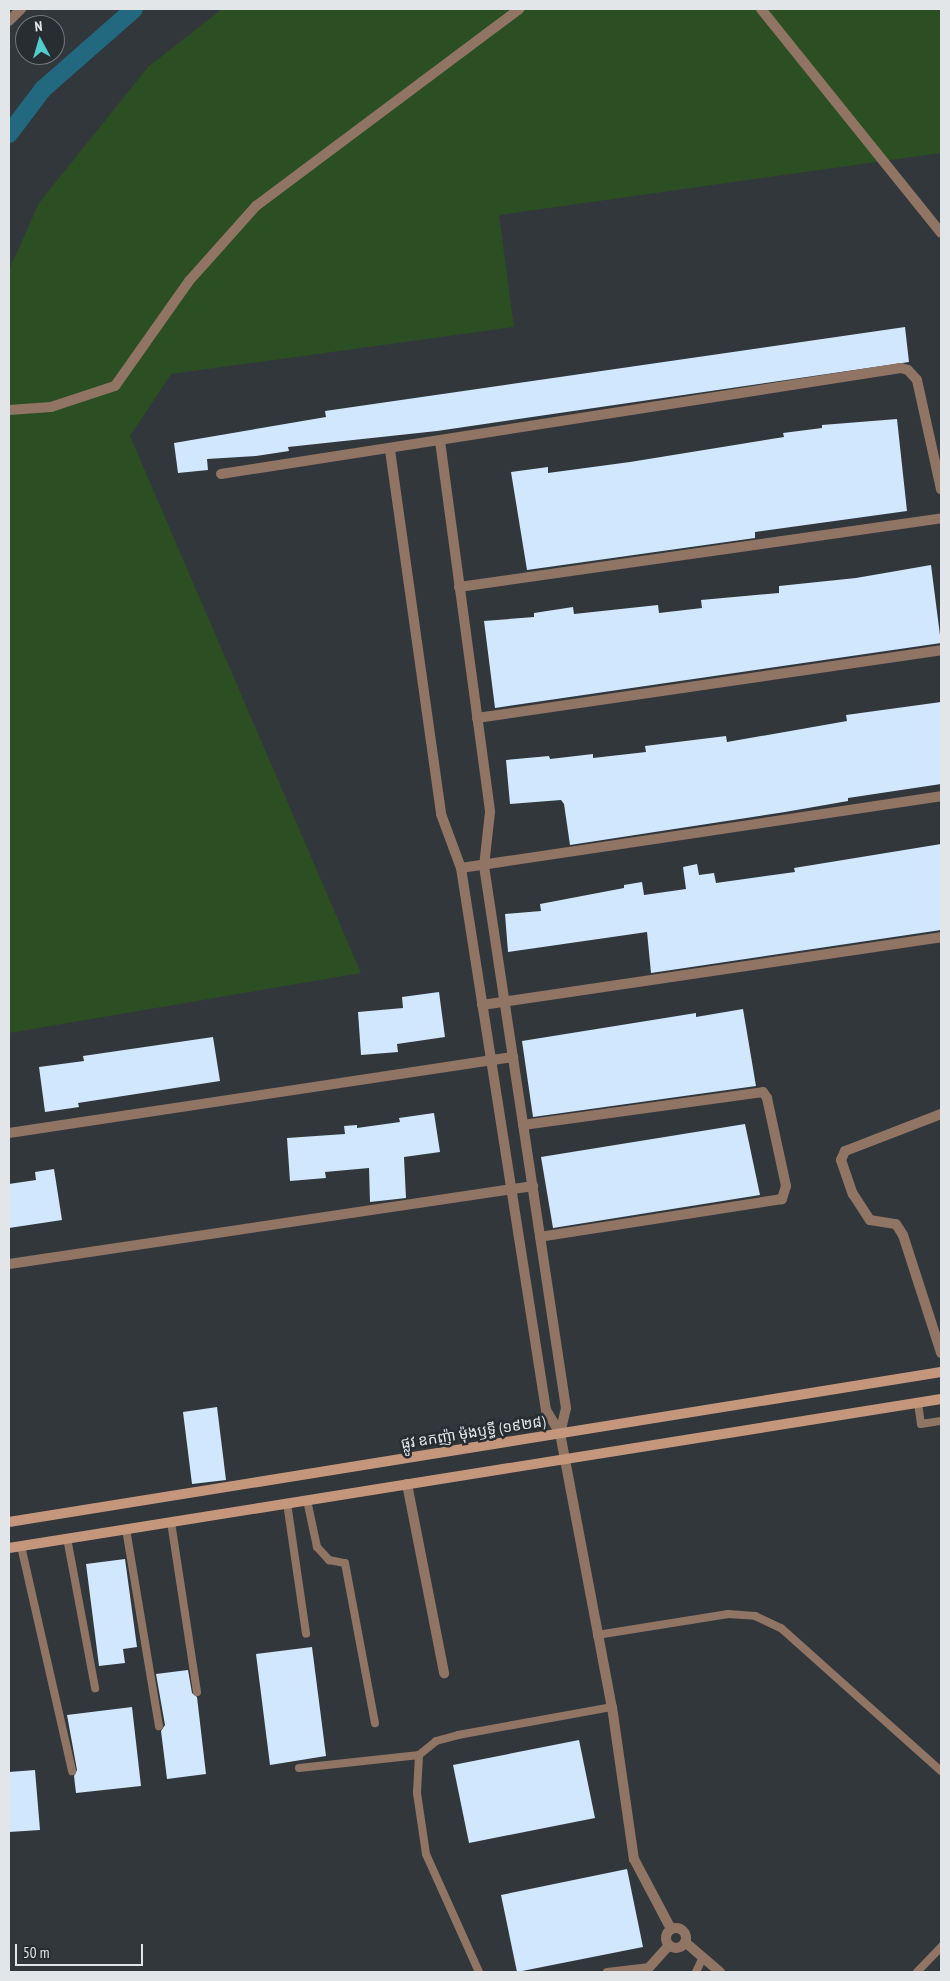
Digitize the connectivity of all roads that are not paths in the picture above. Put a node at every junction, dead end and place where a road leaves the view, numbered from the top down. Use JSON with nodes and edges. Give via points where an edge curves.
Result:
{"nodes":[{"id":1,"x":20,"y":9,"type":"edge"},
{"id":2,"x":519,"y":9,"type":"edge"},
{"id":3,"x":761,"y":9,"type":"edge"},
{"id":4,"x":9,"y":21,"type":"edge"},
{"id":5,"x":941,"y":233,"type":"edge"},
{"id":6,"x":9,"y":410,"type":"edge"},
{"id":7,"x":440,"y":441,"type":"junction"},
{"id":8,"x":390,"y":450,"type":"junction"},
{"id":9,"x":221,"y":474,"type":"dead end"},
{"id":10,"x":941,"y":489,"type":"edge"},
{"id":11,"x":941,"y":518,"type":"edge"},
{"id":12,"x":459,"y":588,"type":"junction"},
{"id":13,"x":941,"y":650,"type":"edge"},
{"id":14,"x":477,"y":718,"type":"junction"},
{"id":15,"x":941,"y":796,"type":"edge"},
{"id":16,"x":484,"y":866,"type":"junction"},
{"id":17,"x":461,"y":868,"type":"junction"},
{"id":18,"x":941,"y":937,"type":"edge"},
{"id":19,"x":505,"y":1002,"type":"junction"},
{"id":20,"x":482,"y":1005,"type":"junction"},
{"id":21,"x":513,"y":1057,"type":"junction"},
{"id":22,"x":491,"y":1059,"type":"junction"},
{"id":23,"x":941,"y":1114,"type":"edge"},
{"id":24,"x":524,"y":1125,"type":"junction"},
{"id":25,"x":9,"y":1133,"type":"edge"},
{"id":26,"x":533,"y":1186,"type":"junction"},
{"id":27,"x":511,"y":1188,"type":"junction"},
{"id":28,"x":540,"y":1238,"type":"junction"},
{"id":29,"x":9,"y":1264,"type":"edge"},
{"id":30,"x":941,"y":1353,"type":"edge"},
{"id":31,"x":941,"y":1372,"type":"edge"},
{"id":32,"x":941,"y":1399,"type":"edge"},
{"id":33,"x":918,"y":1403,"type":"junction"},
{"id":34,"x":941,"y":1421,"type":"edge"},
{"id":35,"x":560,"y":1433,"type":"junction"},
{"id":36,"x":565,"y":1459,"type":"junction"},
{"id":37,"x":407,"y":1484,"type":"junction"},
{"id":38,"x":307,"y":1500,"type":"junction"},
{"id":39,"x":287,"y":1503,"type":"junction"},
{"id":40,"x":9,"y":1522,"type":"edge"},
{"id":41,"x":171,"y":1522,"type":"junction"},
{"id":42,"x":126,"y":1529,"type":"junction"},
{"id":43,"x":67,"y":1538,"type":"junction"},
{"id":44,"x":21,"y":1546,"type":"junction"},
{"id":45,"x":9,"y":1548,"type":"edge"},
{"id":46,"x":306,"y":1634,"type":"dead end"},
{"id":47,"x":597,"y":1635,"type":"junction"},
{"id":48,"x":444,"y":1673,"type":"dead end"},
{"id":49,"x":95,"y":1688,"type":"dead end"},
{"id":50,"x":197,"y":1692,"type":"dead end"},
{"id":51,"x":612,"y":1707,"type":"junction"},
{"id":52,"x":375,"y":1723,"type":"dead end"},
{"id":53,"x":159,"y":1726,"type":"dead end"},
{"id":54,"x":419,"y":1755,"type":"junction"},
{"id":55,"x":299,"y":1768,"type":"dead end"},
{"id":56,"x":72,"y":1771,"type":"dead end"},
{"id":57,"x":941,"y":1771,"type":"edge"},
{"id":58,"x":671,"y":1929,"type":"junction"},
{"id":59,"x":685,"y":1942,"type":"junction"},
{"id":60,"x":669,"y":1945,"type":"junction"},
{"id":61,"x":941,"y":1947,"type":"edge"},
{"id":62,"x":703,"y":1957,"type":"junction"},
{"id":63,"x":648,"y":1970,"type":"edge"},
{"id":64,"x":479,"y":1972,"type":"edge"},
{"id":65,"x":607,"y":1972,"type":"edge"},
{"id":66,"x":696,"y":1972,"type":"edge"},
{"id":67,"x":720,"y":1972,"type":"edge"},
{"id":68,"x":917,"y":1972,"type":"edge"}],
"edges":[{"from":1,"to":4,"type":"street"},
{"from":2,"to":6,"type":"street","via":[[256,206],[190,281],[115,386],[50,407]]},
{"from":3,"to":5,"type":"street"},
{"from":7,"to":8,"type":"street"},
{"from":7,"to":10,"type":"street","via":[[901,368],[908,370],[917,380]]},
{"from":7,"to":12,"type":"street"},
{"from":8,"to":9,"type":"street"},
{"from":8,"to":17,"type":"street","via":[[441,814]]},
{"from":11,"to":12,"type":"street"},
{"from":12,"to":14,"type":"street"},
{"from":13,"to":14,"type":"street"},
{"from":14,"to":16,"type":"street","via":[[490,812]]},
{"from":15,"to":16,"type":"street"},
{"from":16,"to":17,"type":"street"},
{"from":16,"to":19,"type":"street"},
{"from":17,"to":20,"type":"street"},
{"from":18,"to":19,"type":"street"},
{"from":19,"to":20,"type":"street"},
{"from":19,"to":21,"type":"street"},
{"from":20,"to":22,"type":"street"},
{"from":21,"to":22,"type":"street"},
{"from":21,"to":24,"type":"street"},
{"from":22,"to":25,"type":"street"},
{"from":22,"to":27,"type":"street"},
{"from":23,"to":30,"type":"street","via":[[845,1151],[841,1160],[853,1194],[870,1220],[896,1224],[903,1234]]},
{"from":24,"to":26,"type":"street"},
{"from":24,"to":28,"type":"street","via":[[763,1092],[786,1186],[782,1199]]},
{"from":26,"to":27,"type":"street"},
{"from":26,"to":28,"type":"street"},
{"from":27,"to":29,"type":"street"},
{"from":27,"to":35,"type":"street","via":[[546,1410]]},
{"from":28,"to":35,"type":"street","via":[[566,1408]]},
{"from":31,"to":35,"type":"main road","name":"ផ្លូវ ឧកញ៉ា ម៉ុងឫទ្ធី (១៩២៨)"},
{"from":32,"to":33,"type":"main road"},
{"from":33,"to":34,"type":"lane","via":[[921,1424]]},
{"from":33,"to":36,"type":"main road"},
{"from":35,"to":36,"type":"street"},
{"from":35,"to":40,"type":"main road","name":"ផ្លូវ ឧកញ៉ា ម៉ុងឫទ្ធី (១៩២៨)"},
{"from":36,"to":37,"type":"main road"},
{"from":36,"to":47,"type":"street"},
{"from":37,"to":38,"type":"main road"},
{"from":37,"to":48,"type":"street"},
{"from":38,"to":39,"type":"main road"},
{"from":38,"to":52,"type":"lane","via":[[317,1547],[329,1560],[345,1563]]},
{"from":39,"to":41,"type":"main road"},
{"from":39,"to":46,"type":"lane"},
{"from":41,"to":42,"type":"main road"},
{"from":41,"to":50,"type":"lane"},
{"from":42,"to":43,"type":"main road"},
{"from":42,"to":53,"type":"lane"},
{"from":43,"to":44,"type":"main road"},
{"from":43,"to":49,"type":"lane"},
{"from":44,"to":45,"type":"main road"},
{"from":44,"to":56,"type":"lane"},
{"from":47,"to":51,"type":"street"},
{"from":47,"to":57,"type":"lane","via":[[728,1614],[755,1616],[781,1628]]},
{"from":51,"to":54,"type":"lane","via":[[436,1741]]},
{"from":51,"to":58,"type":"street","via":[[634,1859]]},
{"from":54,"to":55,"type":"lane"},
{"from":54,"to":64,"type":"lane","via":[[417,1793],[426,1854]]},
{"from":58,"to":59,"type":"street","via":[[684,1930]]},
{"from":58,"to":60,"type":"street","via":[[666,1937]]},
{"from":59,"to":60,"type":"street","via":[[677,1948]]},
{"from":59,"to":62,"type":"street"},
{"from":60,"to":63,"type":"street"},
{"from":61,"to":68,"type":"lane"},
{"from":62,"to":66,"type":"lane"},
{"from":62,"to":67,"type":"street"},
{"from":63,"to":65,"type":"lane"}]}
